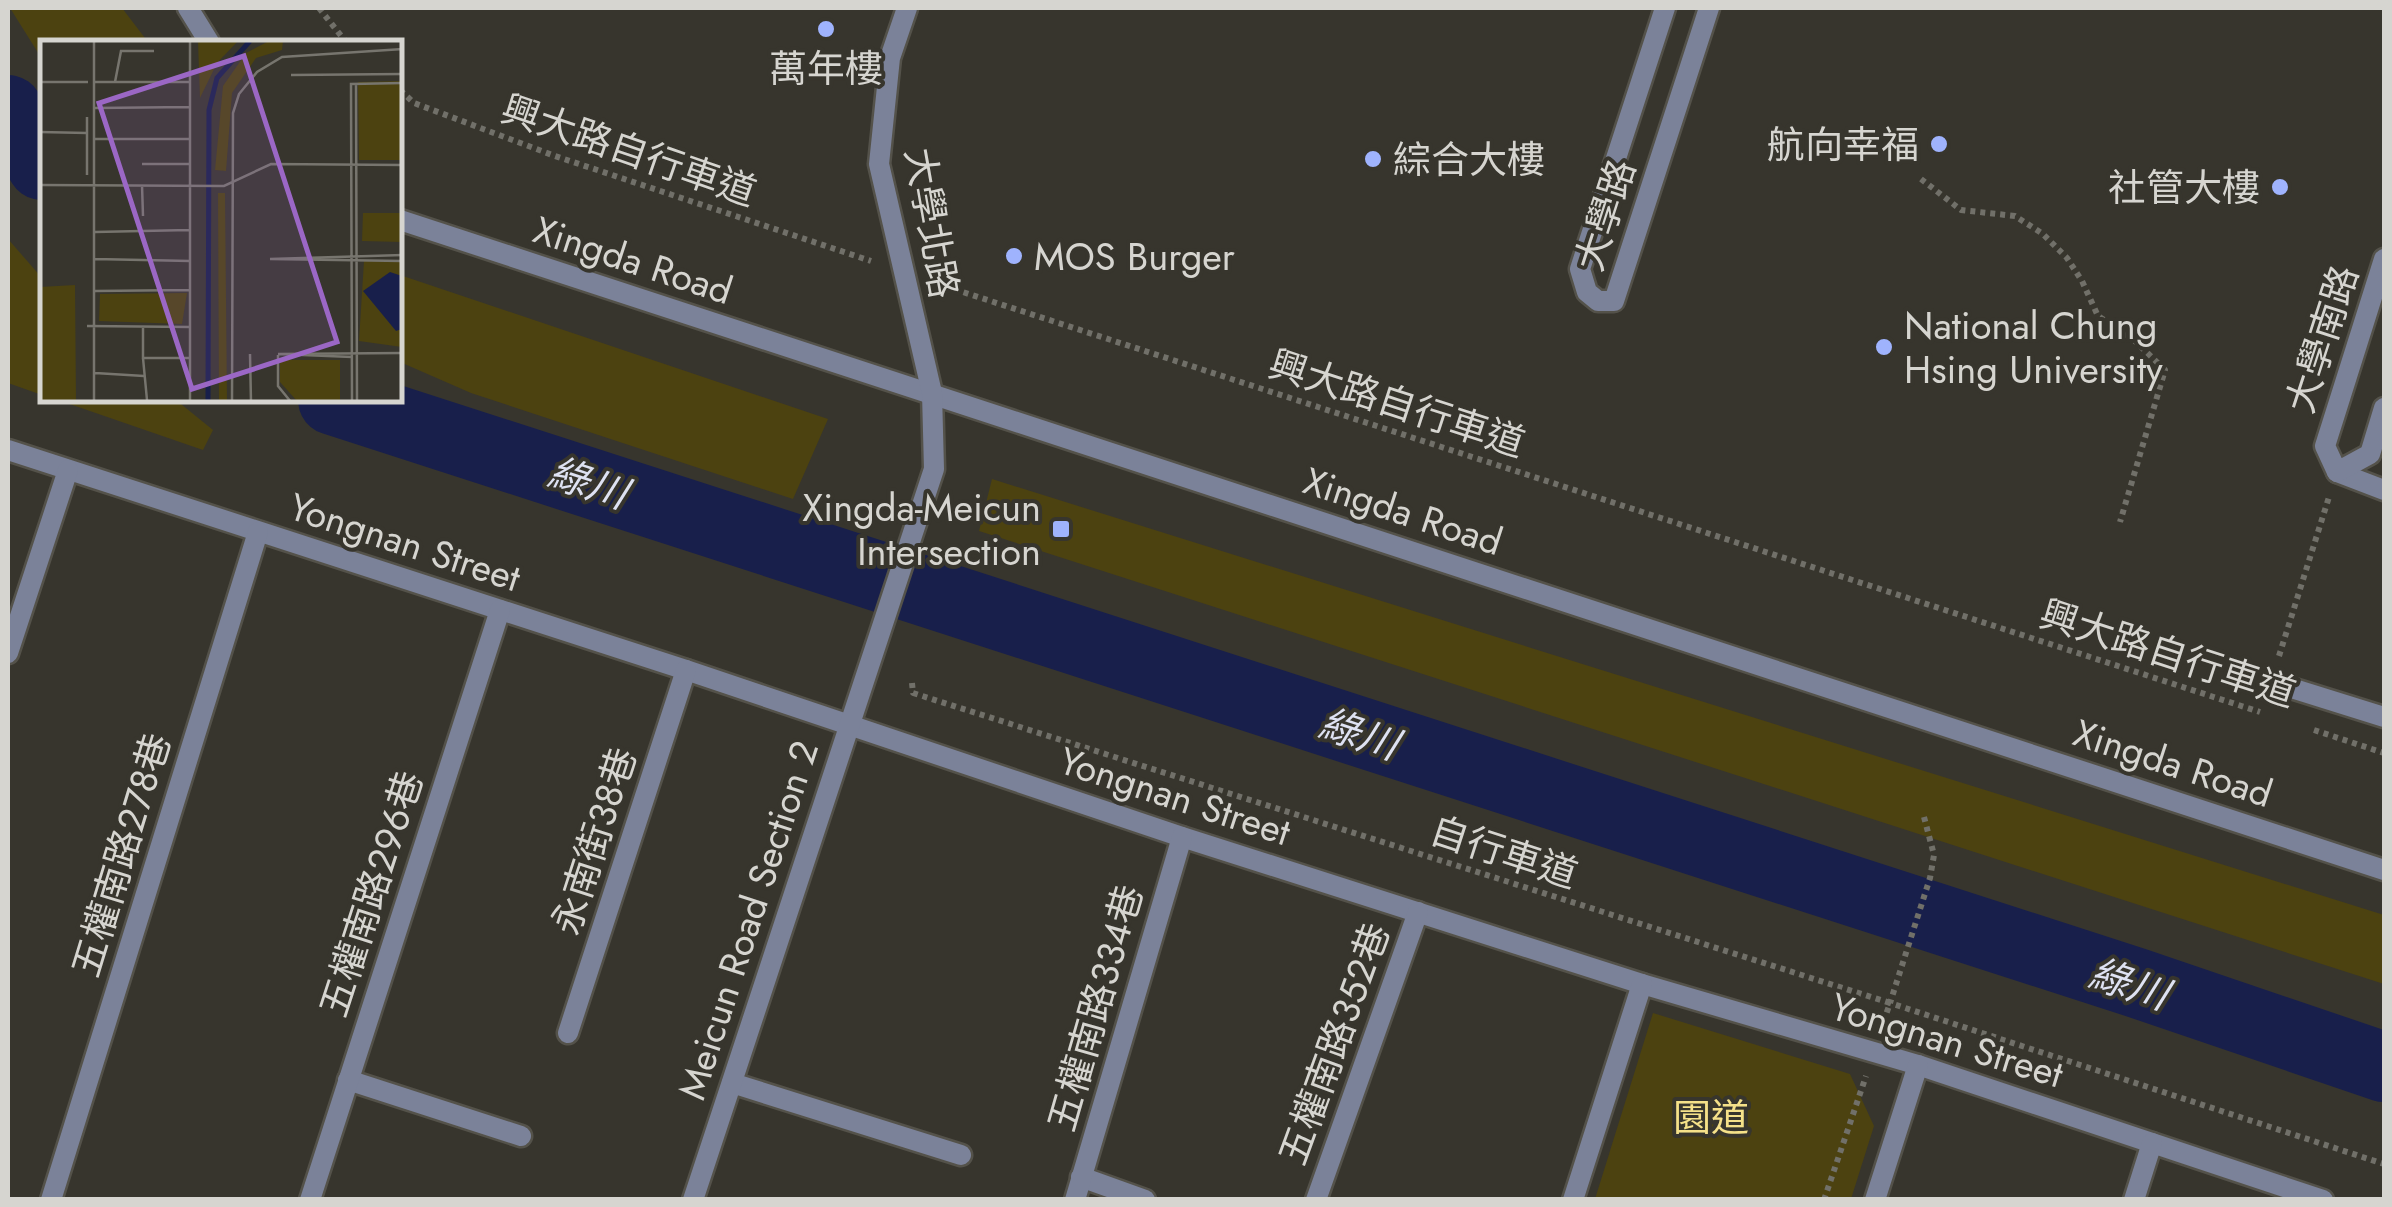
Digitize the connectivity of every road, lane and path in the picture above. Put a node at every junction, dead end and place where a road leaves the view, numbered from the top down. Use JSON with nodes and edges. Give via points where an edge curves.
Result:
{"nodes":[{"id":1,"x":188,"y":8,"type":"edge"},
{"id":2,"x":319,"y":8,"type":"edge"},
{"id":3,"x":907,"y":8,"type":"edge"},
{"id":4,"x":1665,"y":8,"type":"edge"},
{"id":5,"x":1709,"y":8,"type":"edge"},
{"id":6,"x":208,"y":40,"type":"edge"},
{"id":7,"x":344,"y":40,"type":"edge"},
{"id":8,"x":402,"y":92,"type":"edge"},
{"id":9,"x":1921,"y":179,"type":"dead end"},
{"id":10,"x":402,"y":221,"type":"edge"},
{"id":11,"x":2384,"y":259,"type":"edge"},
{"id":12,"x":902,"y":272,"type":"junction"},
{"id":13,"x":932,"y":393,"type":"junction"},
{"id":14,"x":2384,"y":408,"type":"edge"},
{"id":15,"x":8,"y":450,"type":"edge"},
{"id":16,"x":68,"y":470,"type":"junction"},
{"id":17,"x":2337,"y":472,"type":"junction"},
{"id":18,"x":2384,"y":490,"type":"edge"},
{"id":19,"x":2120,"y":522,"type":"dead end"},
{"id":20,"x":258,"y":532,"type":"junction"},
{"id":21,"x":500,"y":610,"type":"junction"},
{"id":22,"x":8,"y":653,"type":"edge"},
{"id":23,"x":686,"y":670,"type":"junction"},
{"id":24,"x":2272,"y":682,"type":"joint"},
{"id":25,"x":912,"y":683,"type":"dead end"},
{"id":26,"x":2274,"y":716,"type":"dead end"},
{"id":27,"x":2384,"y":717,"type":"edge"},
{"id":28,"x":848,"y":724,"type":"junction"},
{"id":29,"x":2311,"y":728,"type":"dead end"},
{"id":30,"x":2384,"y":753,"type":"edge"},
{"id":31,"x":1924,"y":817,"type":"dead end"},
{"id":32,"x":1182,"y":837,"type":"junction"},
{"id":33,"x":2384,"y":870,"type":"edge"},
{"id":34,"x":1418,"y":912,"type":"junction"},
{"id":35,"x":1642,"y":984,"type":"junction"},
{"id":36,"x":1890,"y":1002,"type":"junction"},
{"id":37,"x":568,"y":1033,"type":"dead end"},
{"id":38,"x":1874,"y":1053,"type":"junction"},
{"id":39,"x":1918,"y":1066,"type":"junction"},
{"id":40,"x":348,"y":1080,"type":"junction"},
{"id":41,"x":732,"y":1083,"type":"junction"},
{"id":42,"x":520,"y":1136,"type":"dead end"},
{"id":43,"x":2152,"y":1144,"type":"junction"},
{"id":44,"x":961,"y":1155,"type":"dead end"},
{"id":45,"x":2384,"y":1164,"type":"edge"},
{"id":46,"x":1082,"y":1177,"type":"junction"},
{"id":47,"x":51,"y":1200,"type":"edge"},
{"id":48,"x":310,"y":1200,"type":"edge"},
{"id":49,"x":693,"y":1200,"type":"edge"},
{"id":50,"x":1074,"y":1200,"type":"edge"},
{"id":51,"x":1145,"y":1200,"type":"edge"},
{"id":52,"x":1316,"y":1200,"type":"edge"},
{"id":53,"x":1574,"y":1200,"type":"edge"},
{"id":54,"x":1824,"y":1200,"type":"edge"},
{"id":55,"x":1874,"y":1200,"type":"edge"},
{"id":56,"x":2134,"y":1200,"type":"edge"},
{"id":57,"x":2324,"y":1200,"type":"edge"}],
"edges":[{"from":1,"to":6,"type":"street"},
{"from":2,"to":7,"type":"path"},
{"from":3,"to":12,"type":"street","name":"大學北路","via":[[890,58],[878,164]]},
{"from":4,"to":5,"type":"street","name":"大學路","via":[[1580,269],[1587,292],[1598,301],[1614,301]]},
{"from":8,"to":12,"type":"path","name":"興大路自行車道","via":[[414,103],[555,156]]},
{"from":9,"to":19,"type":"path","via":[[1961,210],[2015,216],[2043,234],[2082,280],[2098,316],[2165,370]]},
{"from":10,"to":13,"type":"street","name":"Xingda Road"},
{"from":11,"to":17,"type":"street","name":"大學南路","via":[[2324,446]]},
{"from":12,"to":13,"type":"street","name":"大學北路"},
{"from":12,"to":26,"type":"path","name":"興大路自行車道"},
{"from":13,"to":28,"type":"street","name":"Meicun Road Section 2","via":[[934,469]]},
{"from":13,"to":33,"type":"street","name":"Xingda Road"},
{"from":14,"to":17,"type":"street","name":"大學南路","via":[[2370,454]]},
{"from":15,"to":16,"type":"street","name":"Yongnan Street"},
{"from":16,"to":20,"type":"street","name":"Yongnan Street"},
{"from":16,"to":22,"type":"street"},
{"from":17,"to":18,"type":"street"},
{"from":17,"to":24,"type":"path"},
{"from":20,"to":21,"type":"street","name":"Yongnan Street"},
{"from":20,"to":47,"type":"street","name":"五權南路278巷"},
{"from":21,"to":23,"type":"street","name":"Yongnan Street"},
{"from":21,"to":40,"type":"street","name":"五權南路296巷"},
{"from":23,"to":28,"type":"street","name":"Yongnan Street"},
{"from":23,"to":37,"type":"street","name":"永南街38巷"},
{"from":24,"to":27,"type":"street"},
{"from":25,"to":36,"type":"path","name":"自行車道","via":[[913,693]]},
{"from":28,"to":32,"type":"street","name":"Yongnan Street"},
{"from":28,"to":41,"type":"street","name":"Meicun Road Section 2"},
{"from":29,"to":30,"type":"path","name":"興大路自行車道"},
{"from":31,"to":36,"type":"path","via":[[1932,866]]},
{"from":32,"to":34,"type":"street","name":"Yongnan Street"},
{"from":32,"to":46,"type":"street","name":"五權南路334巷"},
{"from":34,"to":35,"type":"street","name":"Yongnan Street"},
{"from":34,"to":52,"type":"street","name":"五權南路352巷"},
{"from":35,"to":38,"type":"street","name":"Yongnan Street"},
{"from":35,"to":53,"type":"street"},
{"from":36,"to":38,"type":"path"},
{"from":36,"to":45,"type":"path"},
{"from":38,"to":39,"type":"street","name":"Yongnan Street"},
{"from":38,"to":54,"type":"path"},
{"from":39,"to":43,"type":"street","name":"Yongnan Street"},
{"from":39,"to":55,"type":"street"},
{"from":40,"to":42,"type":"street"},
{"from":40,"to":48,"type":"street","name":"五權南路296巷"},
{"from":41,"to":44,"type":"street"},
{"from":41,"to":49,"type":"street","name":"Meicun Road Section 2"},
{"from":43,"to":56,"type":"street"},
{"from":43,"to":57,"type":"street","name":"Yongnan Street"},
{"from":46,"to":50,"type":"street","name":"五權南路334巷"},
{"from":46,"to":51,"type":"street"}]}
